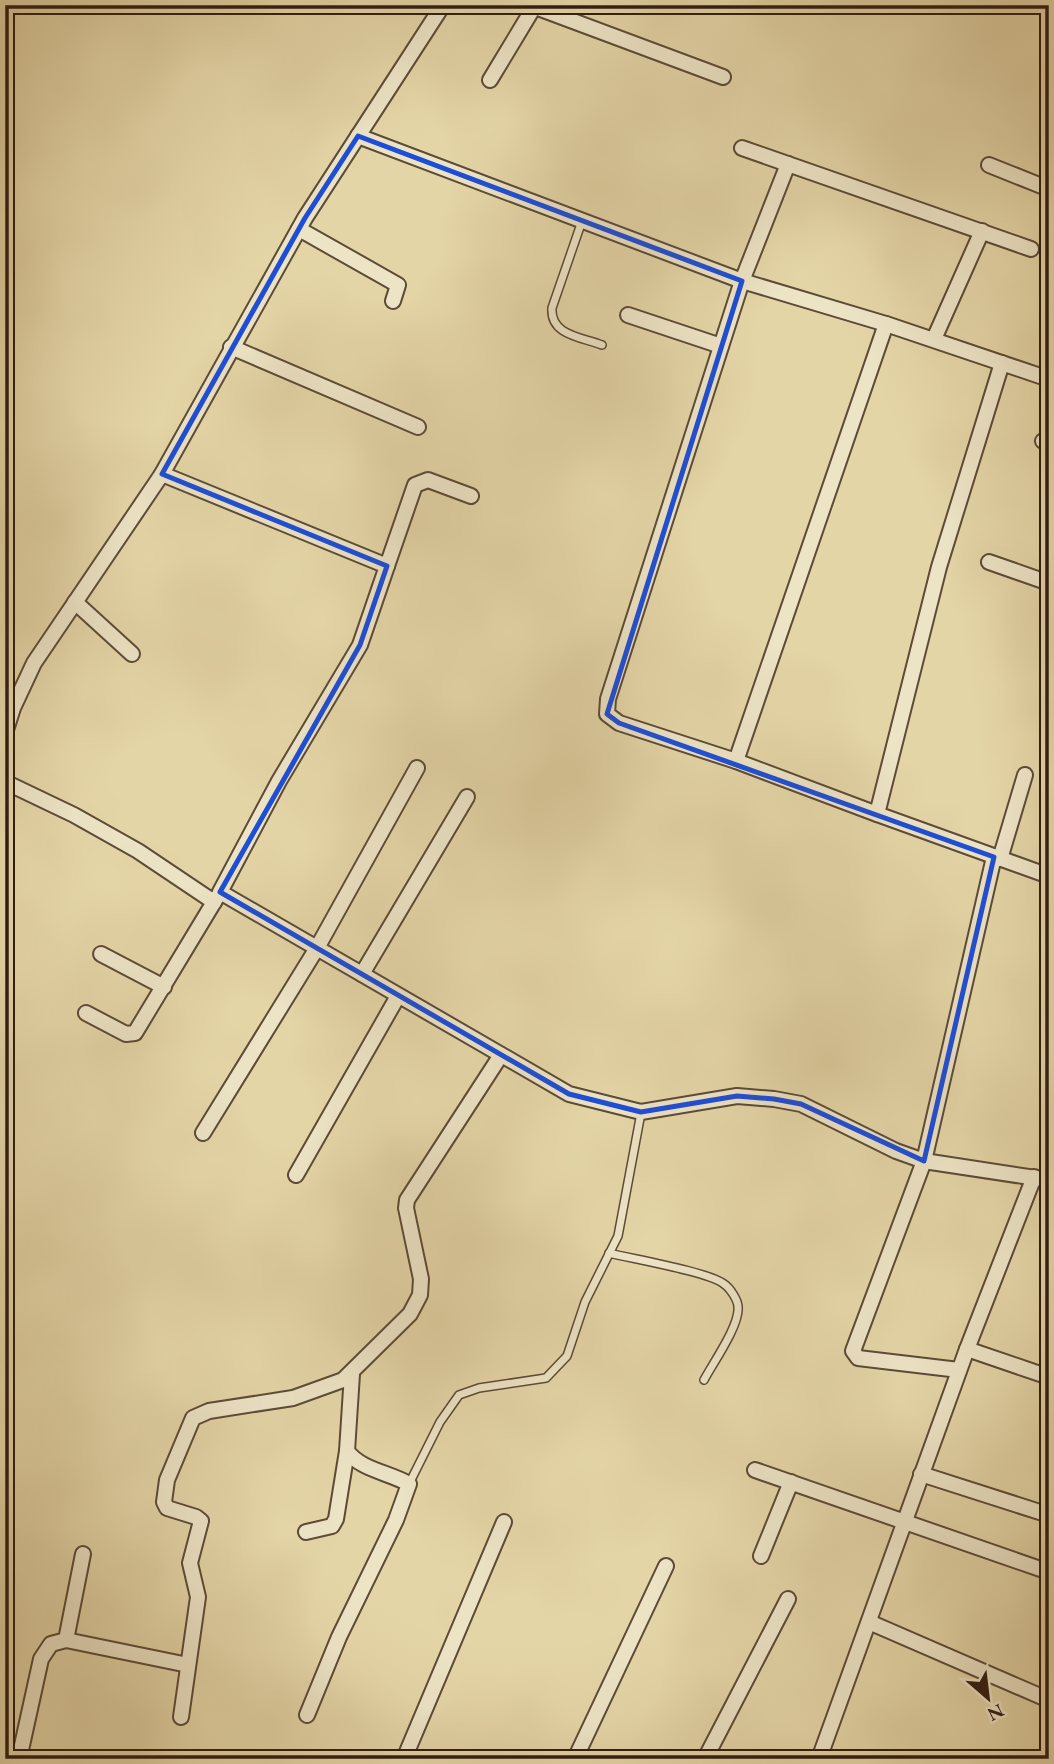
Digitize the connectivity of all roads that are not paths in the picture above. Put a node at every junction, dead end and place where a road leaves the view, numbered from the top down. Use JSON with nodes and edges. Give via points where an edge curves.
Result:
{"nodes":[{"id":1,"x":443,"y":5,"type":"edge"},
{"id":2,"x":532,"y":6,"type":"edge"},
{"id":3,"x":723,"y":77,"type":"dead end"},
{"id":4,"x":490,"y":80,"type":"dead end"},
{"id":5,"x":358,"y":136,"type":"junction"},
{"id":6,"x":742,"y":148,"type":"dead end"},
{"id":7,"x":788,"y":164,"type":"junction"},
{"id":8,"x":989,"y":165,"type":"dead end"},
{"id":9,"x":1049,"y":189,"type":"edge"},
{"id":10,"x":582,"y":221,"type":"junction"},
{"id":11,"x":299,"y":229,"type":"junction"},
{"id":12,"x":982,"y":231,"type":"junction"},
{"id":13,"x":1031,"y":249,"type":"dead end"},
{"id":14,"x":742,"y":281,"type":"junction"},
{"id":15,"x":393,"y":301,"type":"dead end"},
{"id":16,"x":628,"y":315,"type":"dead end"},
{"id":17,"x":886,"y":324,"type":"junction"},
{"id":18,"x":934,"y":339,"type":"junction"},
{"id":19,"x":602,"y":345,"type":"dead end"},
{"id":20,"x":721,"y":346,"type":"junction"},
{"id":21,"x":231,"y":347,"type":"junction"},
{"id":22,"x":1002,"y":363,"type":"junction"},
{"id":23,"x":1049,"y":379,"type":"edge"},
{"id":24,"x":418,"y":427,"type":"dead end"},
{"id":25,"x":162,"y":474,"type":"junction"},
{"id":26,"x":471,"y":496,"type":"dead end"},
{"id":27,"x":989,"y":562,"type":"dead end"},
{"id":28,"x":387,"y":566,"type":"junction"},
{"id":29,"x":1049,"y":583,"type":"edge"},
{"id":30,"x":75,"y":601,"type":"junction"},
{"id":31,"x":132,"y":654,"type":"dead end"},
{"id":32,"x":5,"y":733,"type":"edge"},
{"id":33,"x":736,"y":761,"type":"junction"},
{"id":34,"x":417,"y":768,"type":"dead end"},
{"id":35,"x":1025,"y":775,"type":"dead end"},
{"id":36,"x":5,"y":782,"type":"edge"},
{"id":37,"x":467,"y":797,"type":"dead end"},
{"id":38,"x":877,"y":814,"type":"junction"},
{"id":39,"x":997,"y":858,"type":"junction"},
{"id":40,"x":1049,"y":876,"type":"edge"},
{"id":41,"x":217,"y":897,"type":"junction"},
{"id":42,"x":317,"y":948,"type":"junction"},
{"id":43,"x":101,"y":954,"type":"dead end"},
{"id":44,"x":362,"y":974,"type":"junction"},
{"id":45,"x":164,"y":987,"type":"junction"},
{"id":46,"x":398,"y":996,"type":"junction"},
{"id":47,"x":86,"y":1013,"type":"dead end"},
{"id":48,"x":501,"y":1055,"type":"junction"},
{"id":49,"x":641,"y":1112,"type":"junction"},
{"id":50,"x":203,"y":1133,"type":"dead end"},
{"id":51,"x":924,"y":1161,"type":"junction"},
{"id":52,"x":296,"y":1175,"type":"dead end"},
{"id":53,"x":1041,"y":1178,"type":"edge"},
{"id":54,"x":609,"y":1253,"type":"junction"},
{"id":55,"x":967,"y":1349,"type":"junction"},
{"id":56,"x":959,"y":1370,"type":"junction"},
{"id":57,"x":352,"y":1374,"type":"junction"},
{"id":58,"x":1049,"y":1377,"type":"edge"},
{"id":59,"x":704,"y":1380,"type":"dead end"},
{"id":60,"x":347,"y":1451,"type":"junction"},
{"id":61,"x":755,"y":1470,"type":"dead end"},
{"id":62,"x":920,"y":1474,"type":"junction"},
{"id":63,"x":791,"y":1482,"type":"junction"},
{"id":64,"x":409,"y":1484,"type":"junction"},
{"id":65,"x":1049,"y":1515,"type":"edge"},
{"id":66,"x":504,"y":1522,"type":"dead end"},
{"id":67,"x":904,"y":1524,"type":"junction"},
{"id":68,"x":306,"y":1532,"type":"dead end"},
{"id":69,"x":83,"y":1554,"type":"dead end"},
{"id":70,"x":761,"y":1556,"type":"dead end"},
{"id":71,"x":666,"y":1566,"type":"dead end"},
{"id":72,"x":1049,"y":1572,"type":"edge"},
{"id":73,"x":788,"y":1599,"type":"dead end"},
{"id":74,"x":869,"y":1622,"type":"junction"},
{"id":75,"x":66,"y":1640,"type":"junction"},
{"id":76,"x":188,"y":1665,"type":"junction"},
{"id":77,"x":1049,"y":1699,"type":"edge"},
{"id":78,"x":307,"y":1714,"type":"dead end"},
{"id":79,"x":181,"y":1717,"type":"dead end"},
{"id":80,"x":711,"y":1757,"type":"edge"},
{"id":81,"x":19,"y":1759,"type":"edge"},
{"id":82,"x":404,"y":1759,"type":"edge"},
{"id":83,"x":575,"y":1759,"type":"edge"},
{"id":84,"x":819,"y":1759,"type":"edge"}],
"edges":[{"from":1,"to":5,"type":"street"},
{"from":2,"to":3,"type":"street"},
{"from":2,"to":4,"type":"street"},
{"from":5,"to":10,"type":"street"},
{"from":5,"to":11,"type":"street"},
{"from":6,"to":7,"type":"street"},
{"from":7,"to":12,"type":"street"},
{"from":7,"to":14,"type":"street"},
{"from":8,"to":9,"type":"street"},
{"from":10,"to":14,"type":"street"},
{"from":10,"to":19,"type":"lane","via":[[551,320],[558,329]]},
{"from":11,"to":15,"type":"street","via":[[398,285]]},
{"from":11,"to":21,"type":"street"},
{"from":12,"to":13,"type":"street"},
{"from":12,"to":18,"type":"street"},
{"from":14,"to":17,"type":"street"},
{"from":14,"to":20,"type":"street"},
{"from":16,"to":20,"type":"street"},
{"from":17,"to":18,"type":"street"},
{"from":17,"to":33,"type":"street"},
{"from":18,"to":22,"type":"street"},
{"from":20,"to":33,"type":"street","via":[[607,714],[619,723]]},
{"from":21,"to":24,"type":"street"},
{"from":21,"to":25,"type":"street"},
{"from":22,"to":23,"type":"street"},
{"from":22,"to":38,"type":"street","via":[[939,566]]},
{"from":25,"to":28,"type":"street"},
{"from":25,"to":30,"type":"street"},
{"from":26,"to":28,"type":"street","via":[[428,480],[415,485]]},
{"from":27,"to":29,"type":"street"},
{"from":28,"to":41,"type":"street","via":[[360,645],[279,780]]},
{"from":30,"to":31,"type":"street"},
{"from":30,"to":32,"type":"street","via":[[34,663]]},
{"from":33,"to":38,"type":"street"},
{"from":34,"to":42,"type":"street"},
{"from":35,"to":39,"type":"street"},
{"from":36,"to":41,"type":"street","via":[[74,815]]},
{"from":37,"to":44,"type":"street"},
{"from":38,"to":39,"type":"street"},
{"from":39,"to":40,"type":"street"},
{"from":39,"to":51,"type":"street"},
{"from":41,"to":42,"type":"street"},
{"from":41,"to":45,"type":"street"},
{"from":42,"to":44,"type":"street"},
{"from":42,"to":50,"type":"street"},
{"from":43,"to":45,"type":"street"},
{"from":44,"to":46,"type":"street"},
{"from":45,"to":47,"type":"street","via":[[132,1035]]},
{"from":46,"to":48,"type":"street"},
{"from":46,"to":52,"type":"street"},
{"from":48,"to":49,"type":"street","via":[[569,1094]]},
{"from":48,"to":57,"type":"street","via":[[407,1200],[421,1279],[417,1304]]},
{"from":49,"to":51,"type":"street","via":[[737,1096],[774,1099],[801,1104]]},
{"from":49,"to":54,"type":"lane","via":[[618,1236]]},
{"from":51,"to":53,"type":"street"},
{"from":51,"to":56,"type":"street","via":[[853,1356]]},
{"from":53,"to":55,"type":"street"},
{"from":54,"to":59,"type":"lane","via":[[698,1274],[724,1283],[732,1293],[738,1305],[736,1321]]},
{"from":54,"to":64,"type":"lane","via":[[585,1302],[574,1341],[558,1367],[534,1382],[459,1395]]},
{"from":55,"to":56,"type":"street"},
{"from":55,"to":58,"type":"street"},
{"from":56,"to":62,"type":"street"},
{"from":57,"to":60,"type":"street"},
{"from":57,"to":76,"type":"street","via":[[293,1398],[209,1411],[193,1418],[167,1480],[164,1502],[167,1508],[201,1521],[190,1563],[198,1597]]},
{"from":60,"to":64,"type":"street","via":[[359,1464]]},
{"from":60,"to":68,"type":"street","via":[[336,1519],[332,1526]]},
{"from":61,"to":63,"type":"street"},
{"from":62,"to":65,"type":"street"},
{"from":62,"to":67,"type":"street"},
{"from":63,"to":67,"type":"street"},
{"from":63,"to":70,"type":"street"},
{"from":64,"to":78,"type":"street"},
{"from":66,"to":82,"type":"street"},
{"from":67,"to":72,"type":"street"},
{"from":67,"to":74,"type":"street"},
{"from":69,"to":75,"type":"street"},
{"from":71,"to":83,"type":"street"},
{"from":73,"to":80,"type":"street"},
{"from":74,"to":77,"type":"street"},
{"from":74,"to":84,"type":"street"},
{"from":75,"to":76,"type":"street"},
{"from":75,"to":81,"type":"street","via":[[51,1644],[41,1659]]},
{"from":76,"to":79,"type":"street"}]}
